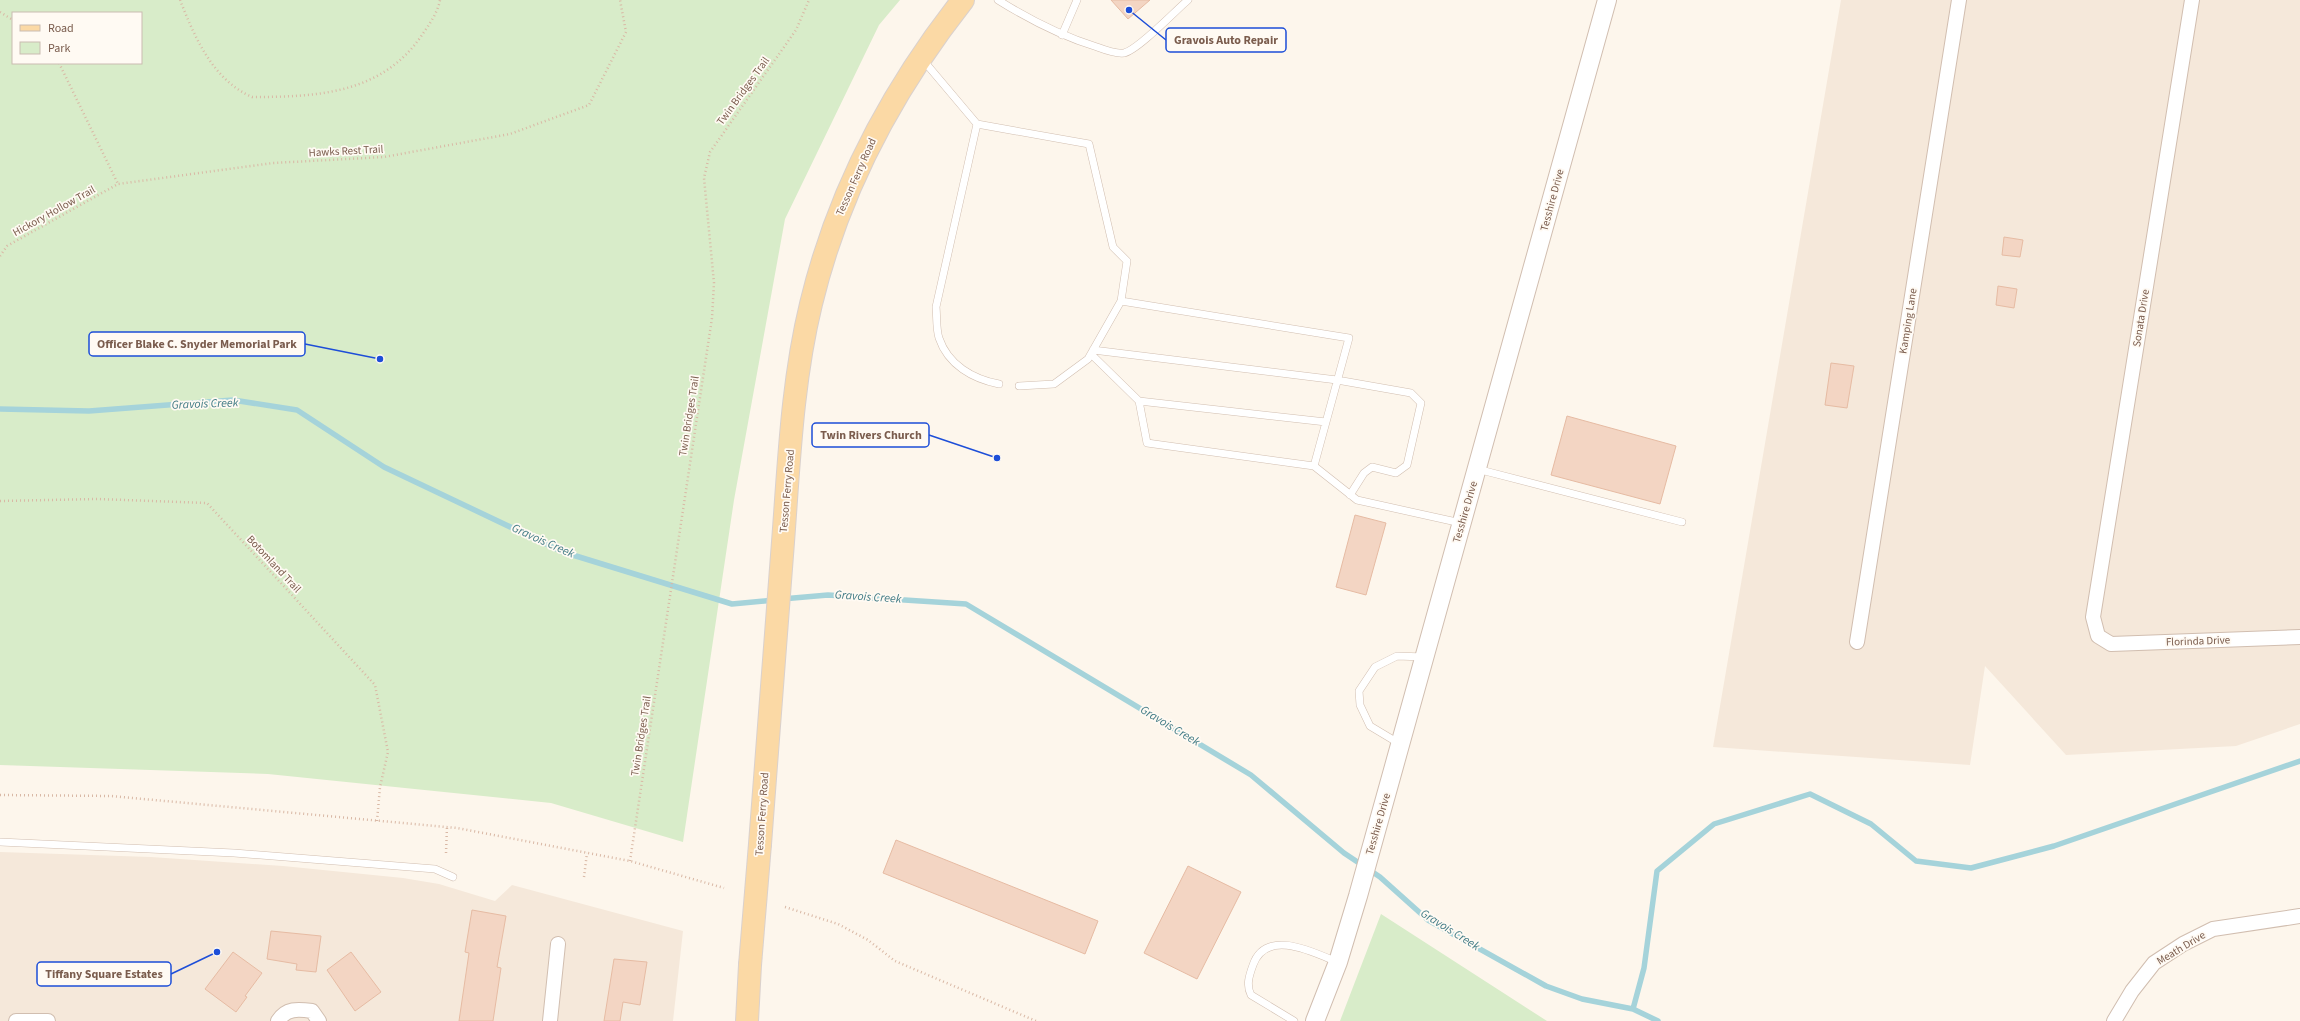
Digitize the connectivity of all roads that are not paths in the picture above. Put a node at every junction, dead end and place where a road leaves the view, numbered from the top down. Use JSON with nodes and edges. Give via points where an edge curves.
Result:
{"nodes":[{"id":1,"x":963,"y":0,"type":"edge"},
{"id":2,"x":998,"y":0,"type":"edge"},
{"id":3,"x":1077,"y":0,"type":"edge"},
{"id":4,"x":1188,"y":0,"type":"edge"},
{"id":5,"x":1607,"y":0,"type":"edge"},
{"id":6,"x":1959,"y":0,"type":"edge"},
{"id":7,"x":2192,"y":0,"type":"edge"},
{"id":8,"x":1062,"y":35,"type":"junction"},
{"id":9,"x":920,"y":57,"type":"junction"},
{"id":10,"x":977,"y":124,"type":"junction"},
{"id":11,"x":1121,"y":301,"type":"junction"},
{"id":12,"x":1090,"y":354,"type":"junction"},
{"id":13,"x":1337,"y":380,"type":"junction"},
{"id":14,"x":1000,"y":384,"type":"dead end"},
{"id":15,"x":1019,"y":386,"type":"dead end"},
{"id":16,"x":1139,"y":401,"type":"junction"},
{"id":17,"x":1326,"y":422,"type":"junction"},
{"id":18,"x":1314,"y":466,"type":"junction"},
{"id":19,"x":1477,"y":469,"type":"junction"},
{"id":20,"x":1350,"y":495,"type":"junction"},
{"id":21,"x":1682,"y":522,"type":"dead end"},
{"id":22,"x":1461,"y":524,"type":"junction"},
{"id":23,"x":2098,"y":636,"type":"joint"},
{"id":24,"x":2300,"y":637,"type":"edge"},
{"id":25,"x":1857,"y":642,"type":"dead end"},
{"id":26,"x":1424,"y":657,"type":"junction"},
{"id":27,"x":1400,"y":744,"type":"junction"},
{"id":28,"x":0,"y":842,"type":"edge"},
{"id":29,"x":453,"y":877,"type":"dead end"},
{"id":30,"x":2300,"y":916,"type":"edge"},
{"id":31,"x":558,"y":944,"type":"dead end"},
{"id":32,"x":1338,"y":962,"type":"junction"},
{"id":33,"x":16,"y":1021,"type":"edge"},
{"id":34,"x":48,"y":1021,"type":"edge"},
{"id":35,"x":278,"y":1021,"type":"edge"},
{"id":36,"x":320,"y":1021,"type":"edge"},
{"id":37,"x":550,"y":1021,"type":"edge"},
{"id":38,"x":747,"y":1021,"type":"edge"},
{"id":39,"x":1294,"y":1021,"type":"edge"},
{"id":40,"x":1314,"y":1021,"type":"edge"},
{"id":41,"x":2114,"y":1021,"type":"edge"}],
"edges":[{"from":1,"to":9,"type":"main road","name":"Tesson Ferry Road"},
{"from":2,"to":8,"type":"lane","via":[[1034,22]]},
{"from":3,"to":8,"type":"lane"},
{"from":4,"to":8,"type":"lane","via":[[1140,44],[1125,53],[1110,51]]},
{"from":5,"to":19,"type":"street","name":"Tesshire Drive"},
{"from":6,"to":25,"type":"street","name":"Kamping Lane"},
{"from":7,"to":23,"type":"street","name":"Sonata Drive","via":[[2093,617]]},
{"from":9,"to":10,"type":"lane"},
{"from":9,"to":38,"type":"main road","name":"Tesson Ferry Road","bridge":true,"via":[[890,107],[841,210],[812,303],[802,348],[788,476]]},
{"from":10,"to":11,"type":"lane","via":[[1089,144],[1113,247],[1127,262]]},
{"from":10,"to":14,"type":"lane","via":[[936,307],[939,338],[954,364],[980,380]]},
{"from":11,"to":12,"type":"lane"},
{"from":11,"to":13,"type":"lane","via":[[1349,338]]},
{"from":12,"to":13,"type":"lane"},
{"from":12,"to":15,"type":"lane","via":[[1054,384]]},
{"from":12,"to":16,"type":"lane"},
{"from":13,"to":17,"type":"lane"},
{"from":13,"to":20,"type":"lane","via":[[1411,392],[1421,403],[1407,465],[1396,473],[1372,468],[1364,473]]},
{"from":16,"to":17,"type":"lane"},
{"from":16,"to":18,"type":"lane","via":[[1147,443]]},
{"from":17,"to":18,"type":"lane"},
{"from":18,"to":20,"type":"lane"},
{"from":19,"to":21,"type":"lane"},
{"from":19,"to":22,"type":"street","name":"Tesshire Drive"},
{"from":20,"to":22,"type":"lane","via":[[1357,500]]},
{"from":22,"to":26,"type":"street","name":"Tesshire Drive"},
{"from":23,"to":24,"type":"street","name":"Florinda Drive","via":[[2111,644]]},
{"from":26,"to":27,"type":"street","name":"Tesshire Drive"},
{"from":26,"to":27,"type":"lane","via":[[1397,656],[1375,668],[1359,690],[1360,705],[1370,726]]},
{"from":27,"to":32,"type":"street","name":"Tesshire Drive"},
{"from":28,"to":29,"type":"lane","via":[[234,853],[435,869]]},
{"from":30,"to":41,"type":"street","name":"Meath Drive","via":[[2213,929],[2183,944],[2154,963],[2132,991]]},
{"from":31,"to":37,"type":"street"},
{"from":32,"to":39,"type":"lane","via":[[1298,947],[1284,945],[1263,950],[1254,962],[1249,976],[1248,988],[1251,995]]},
{"from":32,"to":40,"type":"street","name":"Tesshire Drive"},
{"from":33,"to":34,"type":"street"},
{"from":35,"to":36,"type":"street","via":[[282,1015],[295,1009],[312,1011]]}]}
